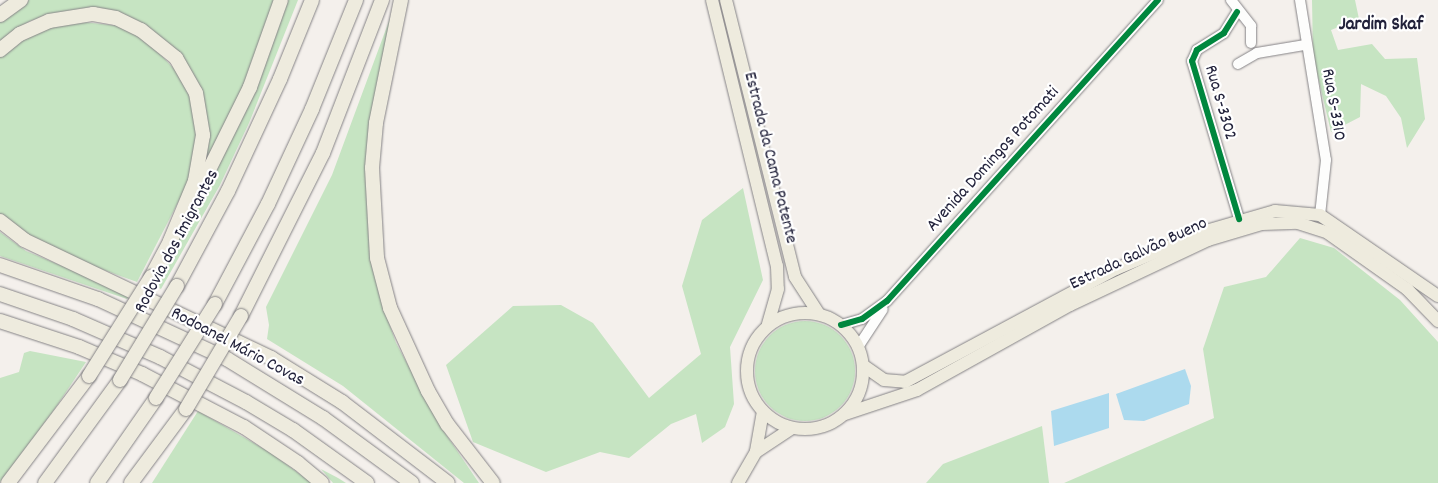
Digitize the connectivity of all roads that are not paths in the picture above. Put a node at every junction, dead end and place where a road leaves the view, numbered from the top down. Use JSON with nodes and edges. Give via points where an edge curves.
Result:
{"nodes":[{"id":1,"x":21,"y":0,"type":"edge"},
{"id":2,"x":281,"y":0,"type":"edge"},
{"id":3,"x":312,"y":0,"type":"edge"},
{"id":4,"x":356,"y":0,"type":"edge"},
{"id":5,"x":382,"y":0,"type":"edge"},
{"id":6,"x":401,"y":0,"type":"edge"},
{"id":7,"x":712,"y":0,"type":"edge"},
{"id":8,"x":726,"y":0,"type":"edge"},
{"id":9,"x":1158,"y":0,"type":"edge"},
{"id":10,"x":1231,"y":0,"type":"edge"},
{"id":11,"x":1300,"y":0,"type":"edge"},
{"id":12,"x":1237,"y":12,"type":"junction"},
{"id":13,"x":0,"y":15,"type":"edge"},
{"id":14,"x":1252,"y":43,"type":"dead end"},
{"id":15,"x":1305,"y":46,"type":"junction"},
{"id":16,"x":0,"y":50,"type":"edge"},
{"id":17,"x":1238,"y":64,"type":"dead end"},
{"id":18,"x":1320,"y":215,"type":"junction"},
{"id":19,"x":1239,"y":219,"type":"junction"},
{"id":20,"x":0,"y":222,"type":"edge"},
{"id":21,"x":170,"y":241,"type":"junction"},
{"id":22,"x":0,"y":265,"type":"edge"},
{"id":23,"x":0,"y":294,"type":"edge"},
{"id":24,"x":1438,"y":296,"type":"edge"},
{"id":25,"x":887,"y":301,"type":"junction"},
{"id":26,"x":819,"y":314,"type":"junction"},
{"id":27,"x":0,"y":321,"type":"edge"},
{"id":28,"x":1438,"y":321,"type":"edge"},
{"id":29,"x":768,"y":325,"type":"junction"},
{"id":30,"x":841,"y":325,"type":"junction"},
{"id":31,"x":858,"y":346,"type":"junction"},
{"id":32,"x":864,"y":366,"type":"junction"},
{"id":33,"x":763,"y":412,"type":"junction"},
{"id":34,"x":183,"y":413,"type":"junction"},
{"id":35,"x":845,"y":414,"type":"junction"},
{"id":36,"x":792,"y":428,"type":"junction"},
{"id":37,"x":756,"y":452,"type":"junction"},
{"id":38,"x":8,"y":483,"type":"edge"},
{"id":39,"x":44,"y":483,"type":"edge"},
{"id":40,"x":97,"y":483,"type":"edge"},
{"id":41,"x":131,"y":483,"type":"edge"},
{"id":42,"x":143,"y":483,"type":"edge"},
{"id":43,"x":322,"y":483,"type":"edge"},
{"id":44,"x":367,"y":483,"type":"edge"},
{"id":45,"x":412,"y":483,"type":"edge"},
{"id":46,"x":448,"y":483,"type":"edge"},
{"id":47,"x":493,"y":483,"type":"edge"},
{"id":48,"x":738,"y":483,"type":"edge"}],
"edges":[{"from":1,"to":13,"type":"highway"},
{"from":2,"to":21,"type":"highway","via":[[230,132]]},
{"from":3,"to":39,"type":"highway","name":"Rodovia dos Imigrantes","bridge":true,"via":[[280,79],[228,191],[178,286],[120,380]]},
{"from":4,"to":40,"type":"highway","bridge":true,"via":[[280,178],[215,304]]},
{"from":5,"to":34,"type":"highway","bridge":true,"via":[[323,153],[241,316]]},
{"from":6,"to":47,"type":"highway","via":[[376,123],[372,168],[377,258],[390,308],[428,391],[448,425]]},
{"from":7,"to":29,"type":"main road","name":"Estrada da Cama Patente","via":[[777,266],[778,289]]},
{"from":8,"to":26,"type":"main road","name":"Estrada da Cama Patente","via":[[795,277]]},
{"from":9,"to":25,"type":"street","name":"Avenida Domingos Potomati"},
{"from":10,"to":12,"type":"street"},
{"from":11,"to":15,"type":"street","name":"Rua S-3310"},
{"from":12,"to":14,"type":"street","via":[[1251,26]]},
{"from":12,"to":19,"type":"street","name":"Rua S-3302","via":[[1224,33],[1197,50],[1192,62]]},
{"from":15,"to":17,"type":"street","via":[[1257,53]]},
{"from":15,"to":18,"type":"street","name":"Rua S-3310","via":[[1326,160]]},
{"from":16,"to":21,"type":"highway","via":[[20,34],[48,20],[93,14],[116,18],[141,30],[176,58],[196,93],[203,135],[195,181]]},
{"from":18,"to":19,"type":"main road","name":"Estrada Galvão Bueno","via":[[1288,210]]},
{"from":18,"to":24,"type":"main road","name":"Estrada Galvão Bueno"},
{"from":19,"to":32,"type":"main road","name":"Estrada Galvão Bueno","via":[[1116,269],[905,382],[884,380]]},
{"from":20,"to":46,"type":"highway","via":[[24,240],[271,358],[342,402]]},
{"from":21,"to":38,"type":"highway","bridge":true,"via":[[151,278],[89,376]]},
{"from":22,"to":45,"type":"highway","name":"Rodoanel Mário Covas","via":[[98,299],[227,359],[323,418]]},
{"from":23,"to":44,"type":"highway","via":[[73,319],[160,357],[293,430]]},
{"from":25,"to":30,"type":"street","name":"Avenida Domingos Potomati","via":[[862,319]]},
{"from":25,"to":31,"type":"street","name":"Avenida Domingos Potomati"},
{"from":26,"to":29,"type":"main road","via":[[792,313]]},
{"from":26,"to":30,"type":"main road"},
{"from":27,"to":43,"type":"highway","via":[[56,338],[142,374],[244,427]]},
{"from":28,"to":35,"type":"main road","name":"Estrada Galvão Bueno","via":[[1407,289],[1328,233],[1298,223],[1262,224],[1208,240],[1070,305],[917,390]]},
{"from":29,"to":33,"type":"main road","via":[[753,343],[746,367],[750,391]]},
{"from":30,"to":31,"type":"main road"},
{"from":31,"to":32,"type":"main road"},
{"from":32,"to":35,"type":"main road","via":[[860,392]]},
{"from":33,"to":36,"type":"main road"},
{"from":33,"to":37,"type":"main road"},
{"from":34,"to":41,"type":"highway"},
{"from":34,"to":42,"type":"highway"},
{"from":35,"to":36,"type":"main road","via":[[824,426]]},
{"from":36,"to":37,"type":"main road"},
{"from":37,"to":48,"type":"main road"}]}
